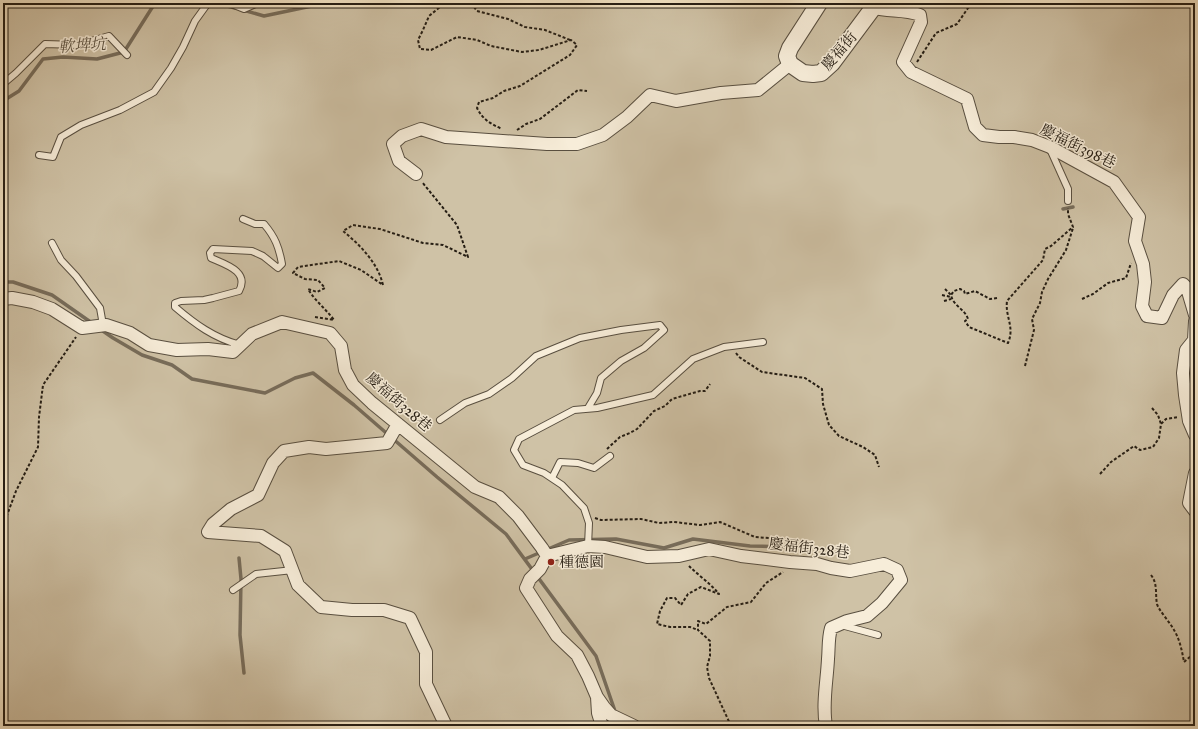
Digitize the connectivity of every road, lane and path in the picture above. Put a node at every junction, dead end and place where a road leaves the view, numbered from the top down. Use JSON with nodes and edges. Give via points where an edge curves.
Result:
{"nodes":[{"id":1,"x":208,"y":3,"type":"edge"},
{"id":2,"x":229,"y":3,"type":"edge"},
{"id":3,"x":258,"y":3,"type":"edge"},
{"id":4,"x":441,"y":3,"type":"edge"},
{"id":5,"x":471,"y":3,"type":"edge"},
{"id":6,"x":819,"y":3,"type":"edge"},
{"id":7,"x":977,"y":3,"type":"edge"},
{"id":8,"x":874,"y":6,"type":"edge"},
{"id":9,"x":571,"y":40,"type":"junction"},
{"id":10,"x":127,"y":55,"type":"dead end"},
{"id":11,"x":790,"y":64,"type":"junction"},
{"id":12,"x":911,"y":72,"type":"junction"},
{"id":13,"x":3,"y":84,"type":"edge"},
{"id":14,"x":587,"y":91,"type":"dead end"},
{"id":15,"x":503,"y":130,"type":"dead end"},
{"id":16,"x":515,"y":131,"type":"dead end"},
{"id":17,"x":1050,"y":147,"type":"junction"},
{"id":18,"x":39,"y":155,"type":"dead end"},
{"id":19,"x":416,"y":174,"type":"joint"},
{"id":20,"x":1068,"y":201,"type":"dead end"},
{"id":21,"x":1068,"y":214,"type":"dead end"},
{"id":22,"x":243,"y":219,"type":"dead end"},
{"id":23,"x":1073,"y":227,"type":"junction"},
{"id":24,"x":1135,"y":241,"type":"junction"},
{"id":25,"x":52,"y":242,"type":"dead end"},
{"id":26,"x":945,"y":289,"type":"dead end"},
{"id":27,"x":942,"y":294,"type":"dead end"},
{"id":28,"x":951,"y":297,"type":"junction"},
{"id":29,"x":997,"y":298,"type":"dead end"},
{"id":30,"x":3,"y":299,"type":"edge"},
{"id":31,"x":1082,"y":299,"type":"dead end"},
{"id":32,"x":944,"y":301,"type":"dead end"},
{"id":33,"x":1195,"y":315,"type":"edge"},
{"id":34,"x":1195,"y":321,"type":"edge"},
{"id":35,"x":103,"y":325,"type":"junction"},
{"id":36,"x":299,"y":326,"type":"junction"},
{"id":37,"x":86,"y":328,"type":"junction"},
{"id":38,"x":1194,"y":340,"type":"edge"},
{"id":39,"x":763,"y":342,"type":"dead end"},
{"id":40,"x":240,"y":346,"type":"junction"},
{"id":41,"x":730,"y":346,"type":"junction"},
{"id":42,"x":1025,"y":366,"type":"dead end"},
{"id":43,"x":710,"y":384,"type":"dead end"},
{"id":44,"x":588,"y":408,"type":"junction"},
{"id":45,"x":1152,"y":408,"type":"dead end"},
{"id":46,"x":1188,"y":410,"type":"junction"},
{"id":47,"x":440,"y":420,"type":"dead end"},
{"id":48,"x":1161,"y":424,"type":"junction"},
{"id":49,"x":396,"y":428,"type":"junction"},
{"id":50,"x":1195,"y":435,"type":"edge"},
{"id":51,"x":606,"y":449,"type":"dead end"},
{"id":52,"x":610,"y":456,"type":"dead end"},
{"id":53,"x":879,"y":467,"type":"dead end"},
{"id":54,"x":1195,"y":473,"type":"edge"},
{"id":55,"x":1100,"y":474,"type":"dead end"},
{"id":56,"x":552,"y":478,"type":"junction"},
{"id":57,"x":1195,"y":511,"type":"edge"},
{"id":58,"x":586,"y":516,"type":"junction"},
{"id":59,"x":3,"y":526,"type":"edge"},
{"id":60,"x":782,"y":539,"type":"dead end"},
{"id":61,"x":588,"y":546,"type":"junction"},
{"id":62,"x":545,"y":552,"type":"junction"},
{"id":63,"x":679,"y":556,"type":"junction"},
{"id":64,"x":798,"y":563,"type":"junction"},
{"id":65,"x":292,"y":570,"type":"junction"},
{"id":66,"x":1150,"y":575,"type":"dead end"},
{"id":67,"x":233,"y":590,"type":"dead end"},
{"id":68,"x":840,"y":624,"type":"junction"},
{"id":69,"x":698,"y":630,"type":"junction"},
{"id":70,"x":878,"y":635,"type":"dead end"},
{"id":71,"x":1195,"y":647,"type":"edge"},
{"id":72,"x":597,"y":697,"type":"junction"},
{"id":73,"x":446,"y":726,"type":"edge"},
{"id":74,"x":602,"y":726,"type":"edge"},
{"id":75,"x":634,"y":726,"type":"edge"},
{"id":76,"x":731,"y":726,"type":"edge"},
{"id":77,"x":826,"y":726,"type":"edge"}],
"edges":[{"from":1,"to":18,"type":"lane","via":[[195,21],[171,68],[154,92],[61,137],[53,157]]},
{"from":2,"to":3,"type":"lane","via":[[244,9]]},
{"from":4,"to":9,"type":"path","via":[[429,16],[418,40],[420,49],[431,50],[457,37],[522,52],[539,50]]},
{"from":5,"to":9,"type":"path","via":[[477,11]]},
{"from":6,"to":11,"type":"street","via":[[790,48],[787,56]]},
{"from":7,"to":12,"type":"path","via":[[968,8],[958,24],[936,33]]},
{"from":8,"to":11,"type":"street","name":"慶福街","via":[[832,63],[821,73],[803,73]]},
{"from":8,"to":12,"type":"street","via":[[884,11],[910,11],[920,15],[921,22],[903,62]]},
{"from":9,"to":15,"type":"path","via":[[577,45],[570,55],[520,86],[479,102],[477,108],[486,121]]},
{"from":10,"to":13,"type":"lane","via":[[109,36],[78,45],[45,44]]},
{"from":11,"to":19,"type":"street","via":[[758,90],[676,101],[650,95],[603,136],[577,144],[446,137],[421,129],[402,136],[393,144],[399,161]]},
{"from":12,"to":17,"type":"street","name":"慶福街398巷","via":[[967,99],[975,127],[983,135],[1032,140]]},
{"from":14,"to":16,"type":"path","via":[[578,90],[540,118]]},
{"from":17,"to":20,"type":"lane","via":[[1068,189]]},
{"from":17,"to":24,"type":"street","name":"慶福街398巷","via":[[1114,182],[1139,217]]},
{"from":19,"to":36,"type":"path","via":[[457,225],[468,257],[443,245],[423,243],[380,229],[353,225],[343,231],[358,243],[380,273],[383,285],[361,270],[338,261],[298,267],[293,273],[305,279],[318,280],[325,288],[317,292],[308,289],[334,320],[316,317]]},
{"from":21,"to":23,"type":"path"},
{"from":22,"to":40,"type":"lane","via":[[255,224],[264,224],[274,235],[282,264],[278,268],[252,251],[213,249],[210,253],[211,258],[236,270],[241,277],[242,286],[239,291],[204,300],[181,301],[175,303],[174,307],[219,339]]},
{"from":23,"to":28,"type":"path","via":[[1045,249],[1043,260],[1007,302],[1006,310],[1011,330],[1008,343],[969,327],[965,321],[968,319],[966,315]]},
{"from":23,"to":42,"type":"path","via":[[1066,250],[1048,279],[1032,319],[1034,330]]},
{"from":24,"to":31,"type":"path","via":[[1126,278],[1108,283]]},
{"from":24,"to":33,"type":"street","name":"慶福街398巷","via":[[1143,264],[1145,282],[1142,306],[1148,316],[1162,318],[1173,295],[1182,284],[1188,288]]},
{"from":25,"to":35,"type":"lane","via":[[61,260],[100,308]]},
{"from":26,"to":28,"type":"path"},
{"from":27,"to":28,"type":"path"},
{"from":28,"to":29,"type":"path","via":[[954,291],[960,289],[965,294],[975,291],[990,299]]},
{"from":28,"to":32,"type":"path"},
{"from":30,"to":37,"type":"street","via":[[33,302],[52,309]]},
{"from":34,"to":38,"type":"street"},
{"from":35,"to":37,"type":"street","name":"慶福街328巷"},
{"from":35,"to":40,"type":"street","name":"慶福街328巷","via":[[130,333],[149,345],[177,350],[208,349],[233,352]]},
{"from":36,"to":40,"type":"street","name":"慶福街328巷","via":[[282,322],[252,334]]},
{"from":36,"to":49,"type":"street","name":"慶福街328巷","via":[[330,333],[341,346],[345,370],[353,385]]},
{"from":37,"to":59,"type":"path","via":[[44,385],[38,417],[38,447],[16,491]]},
{"from":38,"to":46,"type":"street","via":[[1186,350],[1183,373]]},
{"from":39,"to":41,"type":"lane"},
{"from":41,"to":44,"type":"lane","via":[[693,359],[653,395]]},
{"from":41,"to":53,"type":"path","via":[[739,357],[762,372],[805,378],[822,389],[829,425],[839,436],[876,455]]},
{"from":43,"to":51,"type":"path","via":[[705,391],[672,399],[654,411],[630,434],[620,437]]},
{"from":44,"to":47,"type":"lane","via":[[597,393],[601,378],[621,361],[644,348],[664,330],[660,325],[580,338],[536,356],[512,378],[489,394],[465,403]]},
{"from":44,"to":56,"type":"lane","via":[[574,410],[519,438],[514,450],[523,464]]},
{"from":45,"to":48,"type":"path"},
{"from":46,"to":48,"type":"path","via":[[1178,417],[1166,419]]},
{"from":46,"to":50,"type":"street","via":[[1189,421]]},
{"from":48,"to":55,"type":"path","via":[[1159,438],[1153,447],[1140,450],[1134,446],[1111,462]]},
{"from":49,"to":62,"type":"street","name":"慶福街328巷","via":[[475,487],[499,497],[518,516]]},
{"from":49,"to":65,"type":"street","via":[[387,443],[326,449],[309,447],[284,451],[273,464],[258,495],[231,509],[213,524],[208,532],[262,536],[285,551]]},
{"from":52,"to":56,"type":"lane","via":[[594,468],[578,463],[560,462]]},
{"from":54,"to":57,"type":"street","via":[[1189,503]]},
{"from":56,"to":58,"type":"lane","via":[[584,508]]},
{"from":58,"to":60,"type":"path","via":[[601,520],[641,519],[659,523],[720,522],[755,537]]},
{"from":58,"to":61,"type":"lane","via":[[589,523]]},
{"from":61,"to":62,"type":"street","name":"慶福街328巷"},
{"from":61,"to":63,"type":"street","name":"慶福街328巷","via":[[606,547],[647,557]]},
{"from":62,"to":72,"type":"street","via":[[540,569],[530,579],[526,588],[557,636],[577,655]]},
{"from":63,"to":64,"type":"street","name":"慶福街328巷","via":[[709,549]]},
{"from":63,"to":69,"type":"path","via":[[719,594],[701,587],[688,594],[680,605],[675,598],[667,598],[657,624],[670,628],[690,627]]},
{"from":64,"to":68,"type":"street","name":"慶福街328巷","via":[[850,570],[884,564],[897,570],[901,580],[882,603],[867,616]]},
{"from":64,"to":69,"type":"path","via":[[766,583],[751,602],[727,608],[706,624],[698,621]]},
{"from":65,"to":67,"type":"lane","via":[[256,574]]},
{"from":65,"to":73,"type":"street","via":[[298,585],[321,607],[384,610],[410,618],[426,652],[426,684]]},
{"from":66,"to":71,"type":"path","via":[[1155,580],[1157,606],[1181,643],[1184,662],[1192,655]]},
{"from":68,"to":70,"type":"lane"},
{"from":68,"to":77,"type":"street","via":[[831,628],[828,639],[824,716]]},
{"from":69,"to":76,"type":"path","via":[[710,641],[707,667],[709,678]]},
{"from":72,"to":74,"type":"street"},
{"from":72,"to":75,"type":"street","via":[[611,715]]}]}
